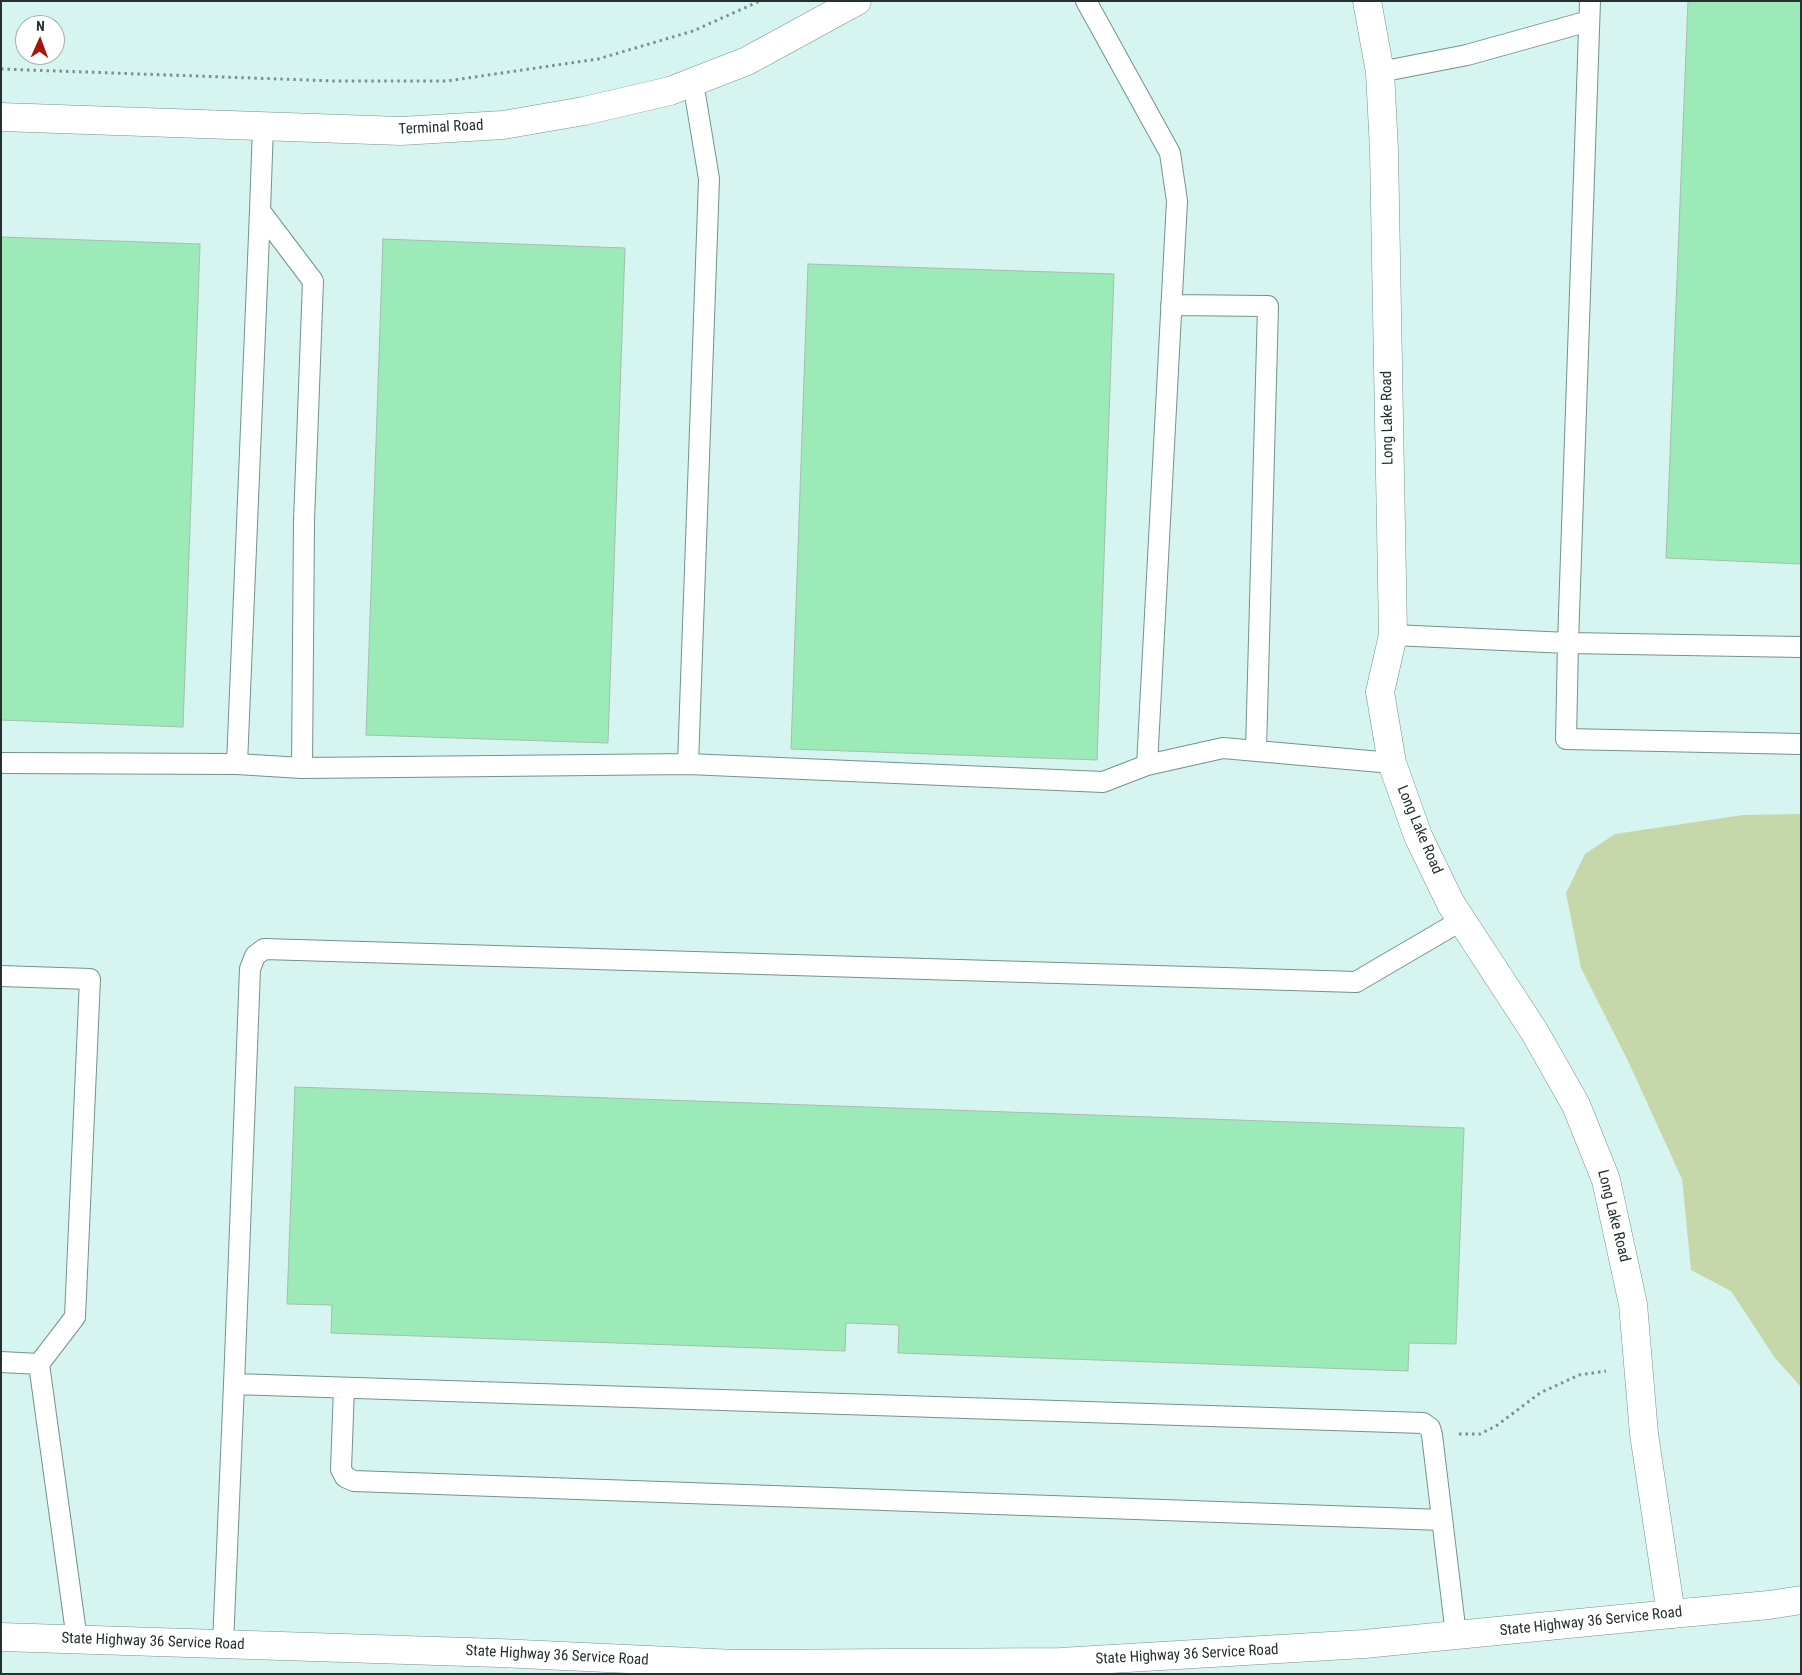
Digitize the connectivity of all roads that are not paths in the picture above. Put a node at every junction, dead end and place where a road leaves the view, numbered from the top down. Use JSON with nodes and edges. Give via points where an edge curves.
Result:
{"nodes":[{"id":1,"x":857,"y":1,"type":"edge"},
{"id":2,"x":1086,"y":1,"type":"edge"},
{"id":3,"x":1366,"y":1,"type":"edge"},
{"id":4,"x":1590,"y":11,"type":"edge"},
{"id":5,"x":1380,"y":72,"type":"junction"},
{"id":6,"x":693,"y":82,"type":"junction"},
{"id":7,"x":1,"y":117,"type":"edge"},
{"id":8,"x":263,"y":126,"type":"junction"},
{"id":9,"x":260,"y":211,"type":"junction"},
{"id":10,"x":1171,"y":305,"type":"junction"},
{"id":11,"x":1392,"y":635,"type":"junction"},
{"id":12,"x":1568,"y":643,"type":"junction"},
{"id":13,"x":1801,"y":647,"type":"edge"},
{"id":14,"x":1801,"y":744,"type":"edge"},
{"id":15,"x":1256,"y":750,"type":"junction"},
{"id":16,"x":1,"y":763,"type":"edge"},
{"id":17,"x":1392,"y":763,"type":"junction"},
{"id":18,"x":237,"y":764,"type":"junction"},
{"id":19,"x":688,"y":764,"type":"junction"},
{"id":20,"x":1147,"y":765,"type":"junction"},
{"id":21,"x":302,"y":768,"type":"junction"},
{"id":22,"x":1462,"y":920,"type":"junction"},
{"id":23,"x":1,"y":976,"type":"edge"},
{"id":24,"x":1,"y":1362,"type":"edge"},
{"id":25,"x":39,"y":1364,"type":"junction"},
{"id":26,"x":234,"y":1384,"type":"junction"},
{"id":27,"x":344,"y":1388,"type":"junction"},
{"id":28,"x":1442,"y":1520,"type":"junction"},
{"id":29,"x":1801,"y":1600,"type":"edge"},
{"id":30,"x":1671,"y":1614,"type":"junction"},
{"id":31,"x":1456,"y":1635,"type":"junction"},
{"id":32,"x":1,"y":1637,"type":"edge"},
{"id":33,"x":78,"y":1640,"type":"junction"},
{"id":34,"x":223,"y":1644,"type":"junction"}],
"edges":[{"from":1,"to":6,"type":"street","name":"Terminal Road","via":[[747,61]]},
{"from":2,"to":10,"type":"lane","via":[[1170,153],[1177,201]]},
{"from":3,"to":5,"type":"street","name":"Long Lake Road"},
{"from":4,"to":5,"type":"lane","via":[[1468,54]]},
{"from":4,"to":12,"type":"lane"},
{"from":5,"to":11,"type":"street","name":"Long Lake Road"},
{"from":6,"to":8,"type":"street","name":"Terminal Road","via":[[670,91],[584,111],[503,125],[401,131]]},
{"from":6,"to":19,"type":"lane","via":[[710,179]]},
{"from":7,"to":8,"type":"street","name":"Terminal Road"},
{"from":8,"to":9,"type":"lane"},
{"from":9,"to":18,"type":"lane"},
{"from":9,"to":21,"type":"lane","via":[[314,280],[304,521]]},
{"from":10,"to":15,"type":"lane","via":[[1268,306]]},
{"from":10,"to":20,"type":"lane"},
{"from":11,"to":12,"type":"lane"},
{"from":11,"to":17,"type":"street","name":"Long Lake Road","via":[[1380,692]]},
{"from":12,"to":13,"type":"lane"},
{"from":12,"to":14,"type":"lane","via":[[1566,739]]},
{"from":15,"to":17,"type":"lane"},
{"from":15,"to":20,"type":"lane","via":[[1223,748]]},
{"from":16,"to":18,"type":"lane"},
{"from":17,"to":22,"type":"street","name":"Long Lake Road","via":[[1418,836]]},
{"from":18,"to":21,"type":"lane"},
{"from":19,"to":20,"type":"lane","via":[[1103,782]]},
{"from":19,"to":21,"type":"lane"},
{"from":22,"to":26,"type":"lane","via":[[1356,982],[264,949],[255,956],[250,969]]},
{"from":22,"to":30,"type":"street","name":"Long Lake Road","via":[[1534,1031],[1576,1105],[1606,1180],[1633,1304],[1644,1434]]},
{"from":23,"to":25,"type":"lane","via":[[90,979],[75,1317]]},
{"from":24,"to":25,"type":"lane"},
{"from":25,"to":33,"type":"lane"},
{"from":26,"to":27,"type":"lane"},
{"from":26,"to":34,"type":"lane"},
{"from":27,"to":28,"type":"lane","via":[[1423,1422],[1432,1435]]},
{"from":27,"to":28,"type":"lane","via":[[341,1468],[344,1477],[354,1481]]},
{"from":28,"to":31,"type":"lane"},
{"from":29,"to":30,"type":"street","name":"State Highway 36 Service Road","via":[[1769,1606]]},
{"from":30,"to":31,"type":"street","name":"State Highway 36 Service Road"},
{"from":31,"to":34,"type":"street","name":"State Highway 36 Service Road","via":[[1364,1644],[1060,1662],[735,1664]]},
{"from":32,"to":33,"type":"street","name":"State Highway 36 Service Road"},
{"from":33,"to":34,"type":"street","name":"State Highway 36 Service Road"}]}
